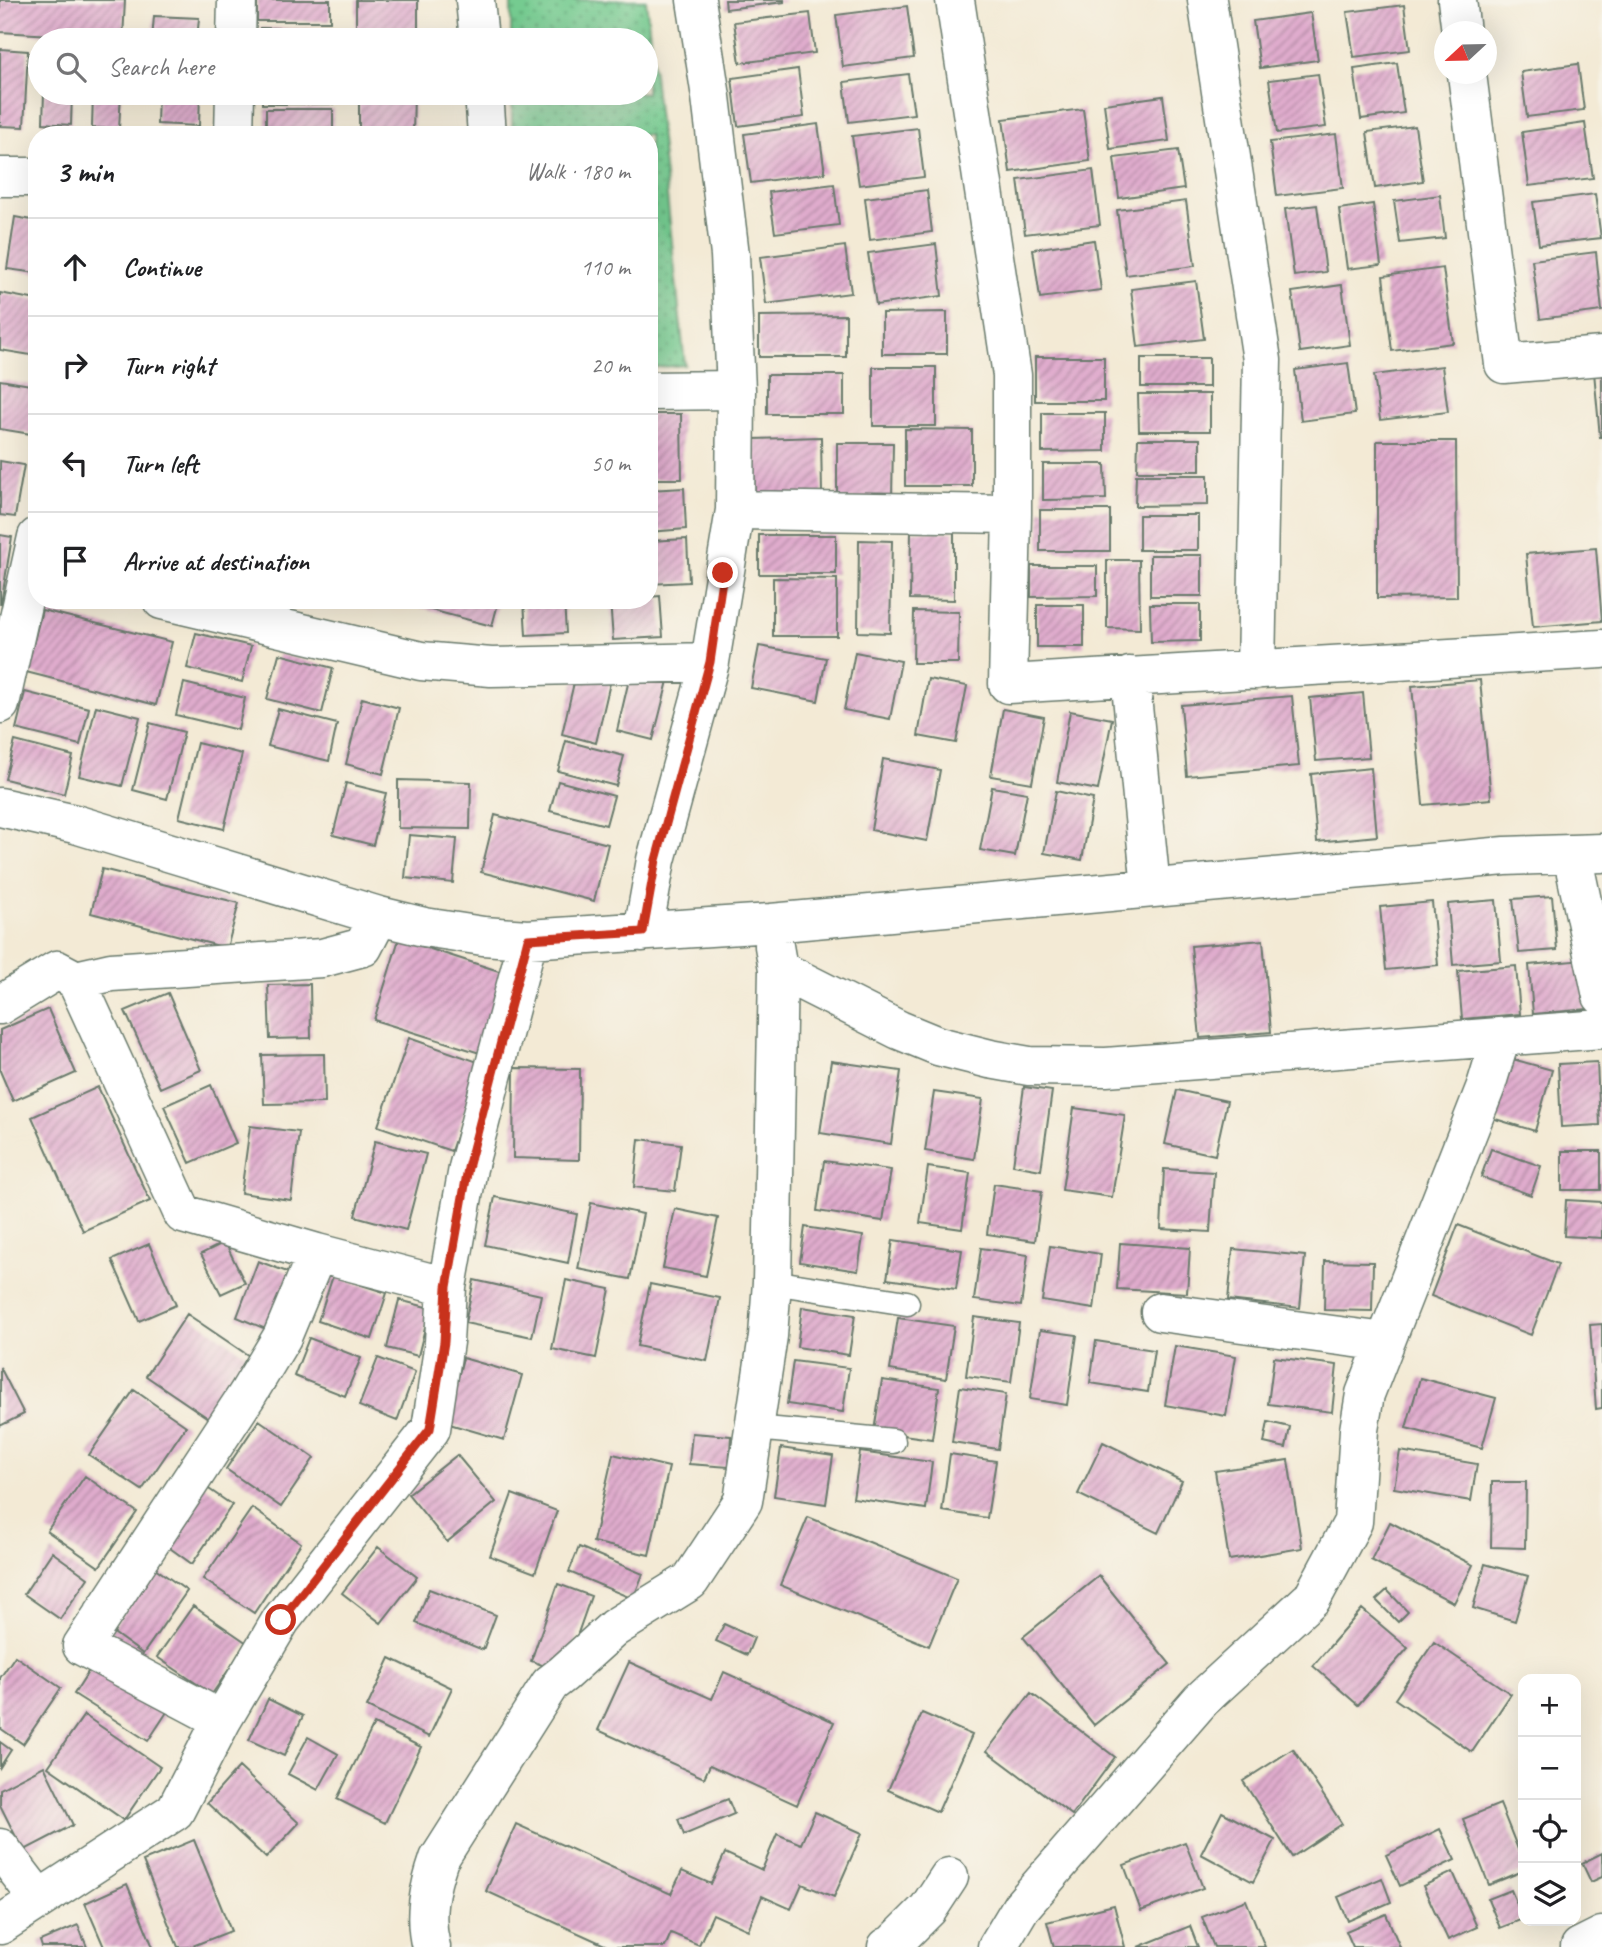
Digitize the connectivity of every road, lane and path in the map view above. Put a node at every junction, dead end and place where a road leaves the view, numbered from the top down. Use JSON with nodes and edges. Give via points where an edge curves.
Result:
{"nodes":[{"id":1,"x":237,"y":0,"type":"edge"},
{"id":2,"x":475,"y":0,"type":"edge"},
{"id":3,"x":696,"y":0,"type":"edge"},
{"id":4,"x":955,"y":0,"type":"edge"},
{"id":5,"x":1207,"y":0,"type":"edge"},
{"id":6,"x":1457,"y":0,"type":"edge"},
{"id":7,"x":1460,"y":21,"type":"edge"},
{"id":8,"x":236,"y":28,"type":"edge"},
{"id":9,"x":478,"y":28,"type":"edge"},
{"id":10,"x":1468,"y":84,"type":"edge"},
{"id":11,"x":235,"y":105,"type":"edge"},
{"id":12,"x":485,"y":105,"type":"edge"},
{"id":13,"x":234,"y":126,"type":"edge"},
{"id":14,"x":486,"y":126,"type":"edge"},
{"id":15,"x":0,"y":177,"type":"edge"},
{"id":16,"x":28,"y":177,"type":"edge"},
{"id":17,"x":1602,"y":356,"type":"edge"},
{"id":18,"x":736,"y":390,"type":"junction"},
{"id":19,"x":658,"y":391,"type":"edge"},
{"id":20,"x":735,"y":510,"type":"junction"},
{"id":21,"x":1012,"y":514,"type":"junction"},
{"id":22,"x":28,"y":584,"type":"edge"},
{"id":23,"x":200,"y":609,"type":"edge"},
{"id":24,"x":1602,"y":649,"type":"edge"},
{"id":25,"x":710,"y":662,"type":"junction"},
{"id":26,"x":1256,"y":670,"type":"junction"},
{"id":27,"x":1130,"y":676,"type":"junction"},
{"id":28,"x":0,"y":704,"type":"edge"},
{"id":29,"x":0,"y":807,"type":"edge"},
{"id":30,"x":1587,"y":853,"type":"edge"},
{"id":31,"x":1151,"y":888,"type":"junction"},
{"id":32,"x":379,"y":916,"type":"junction"},
{"id":33,"x":771,"y":923,"type":"junction"},
{"id":34,"x":643,"y":932,"type":"junction"},
{"id":35,"x":528,"y":939,"type":"junction"},
{"id":36,"x":778,"y":969,"type":"junction"},
{"id":37,"x":76,"y":980,"type":"junction"},
{"id":38,"x":1602,"y":996,"type":"edge"},
{"id":39,"x":0,"y":1005,"type":"edge"},
{"id":40,"x":1602,"y":1029,"type":"edge"},
{"id":41,"x":1501,"y":1037,"type":"junction"},
{"id":42,"x":317,"y":1253,"type":"junction"},
{"id":43,"x":772,"y":1282,"type":"junction"},
{"id":44,"x":447,"y":1287,"type":"junction"},
{"id":45,"x":907,"y":1303,"type":"dead end"},
{"id":46,"x":1160,"y":1312,"type":"dead end"},
{"id":47,"x":1385,"y":1342,"type":"junction"},
{"id":48,"x":755,"y":1428,"type":"junction"},
{"id":49,"x":892,"y":1441,"type":"dead end"},
{"id":50,"x":222,"y":1720,"type":"junction"},
{"id":51,"x":0,"y":1848,"type":"edge"},
{"id":52,"x":949,"y":1877,"type":"dead end"},
{"id":53,"x":39,"y":1899,"type":"junction"},
{"id":54,"x":0,"y":1925,"type":"edge"},
{"id":55,"x":1602,"y":1936,"type":"edge"},
{"id":56,"x":431,"y":1947,"type":"edge"},
{"id":57,"x":887,"y":1947,"type":"edge"},
{"id":58,"x":997,"y":1947,"type":"edge"},
{"id":59,"x":1580,"y":1947,"type":"edge"}],
"edges":[{"from":1,"to":8,"type":"main road"},
{"from":2,"to":9,"type":"main road"},
{"from":3,"to":18,"type":"main road","via":[[730,255]]},
{"from":4,"to":21,"type":"main road","via":[[1012,376]]},
{"from":5,"to":26,"type":"main road","via":[[1262,360]]},
{"from":6,"to":7,"type":"main road"},
{"from":10,"to":17,"type":"main road","via":[[1504,364]]},
{"from":11,"to":13,"type":"main road"},
{"from":12,"to":14,"type":"main road"},
{"from":15,"to":16,"type":"main road"},
{"from":18,"to":19,"type":"main road"},
{"from":18,"to":20,"type":"main road"},
{"from":20,"to":21,"type":"main road"},
{"from":20,"to":25,"type":"main road"},
{"from":21,"to":27,"type":"main road","via":[[1008,684]]},
{"from":22,"to":28,"type":"main road"},
{"from":23,"to":25,"type":"main road","via":[[432,663],[491,667]]},
{"from":24,"to":26,"type":"main road"},
{"from":25,"to":34,"type":"main road","via":[[656,860]]},
{"from":26,"to":27,"type":"main road"},
{"from":27,"to":31,"type":"main road"},
{"from":29,"to":32,"type":"main road","via":[[75,824]]},
{"from":30,"to":31,"type":"main road","via":[[1504,856]]},
{"from":30,"to":38,"type":"main road"},
{"from":31,"to":33,"type":"main road"},
{"from":32,"to":35,"type":"main road","via":[[424,927]]},
{"from":32,"to":37,"type":"main road","via":[[363,947],[322,958],[111,972]]},
{"from":33,"to":34,"type":"main road"},
{"from":33,"to":36,"type":"main road"},
{"from":34,"to":35,"type":"main road"},
{"from":35,"to":44,"type":"main road","via":[[468,1168]]},
{"from":36,"to":41,"type":"main road","via":[[938,1046],[1029,1066],[1106,1067]]},
{"from":36,"to":43,"type":"main road"},
{"from":37,"to":39,"type":"main road","via":[[57,970]]},
{"from":37,"to":42,"type":"main road","via":[[183,1214]]},
{"from":40,"to":41,"type":"main road"},
{"from":41,"to":47,"type":"main road"},
{"from":42,"to":44,"type":"main road"},
{"from":42,"to":50,"type":"main road","via":[[282,1337],[82,1646]]},
{"from":43,"to":45,"type":"lane"},
{"from":43,"to":48,"type":"main road"},
{"from":44,"to":50,"type":"main road","via":[[444,1342],[430,1429],[281,1620]]},
{"from":46,"to":47,"type":"main road"},
{"from":47,"to":58,"type":"main road","via":[[1365,1394],[1353,1522],[1312,1598],[1201,1700],[1021,1907]]},
{"from":48,"to":49,"type":"lane"},
{"from":48,"to":56,"type":"main road","via":[[743,1501],[690,1581],[614,1628],[550,1684],[457,1827],[430,1886]]},
{"from":50,"to":53,"type":"main road","via":[[176,1811]]},
{"from":51,"to":53,"type":"main road"},
{"from":52,"to":57,"type":"main road","via":[[928,1909]]},
{"from":53,"to":54,"type":"main road"},
{"from":55,"to":59,"type":"main road"}]}
